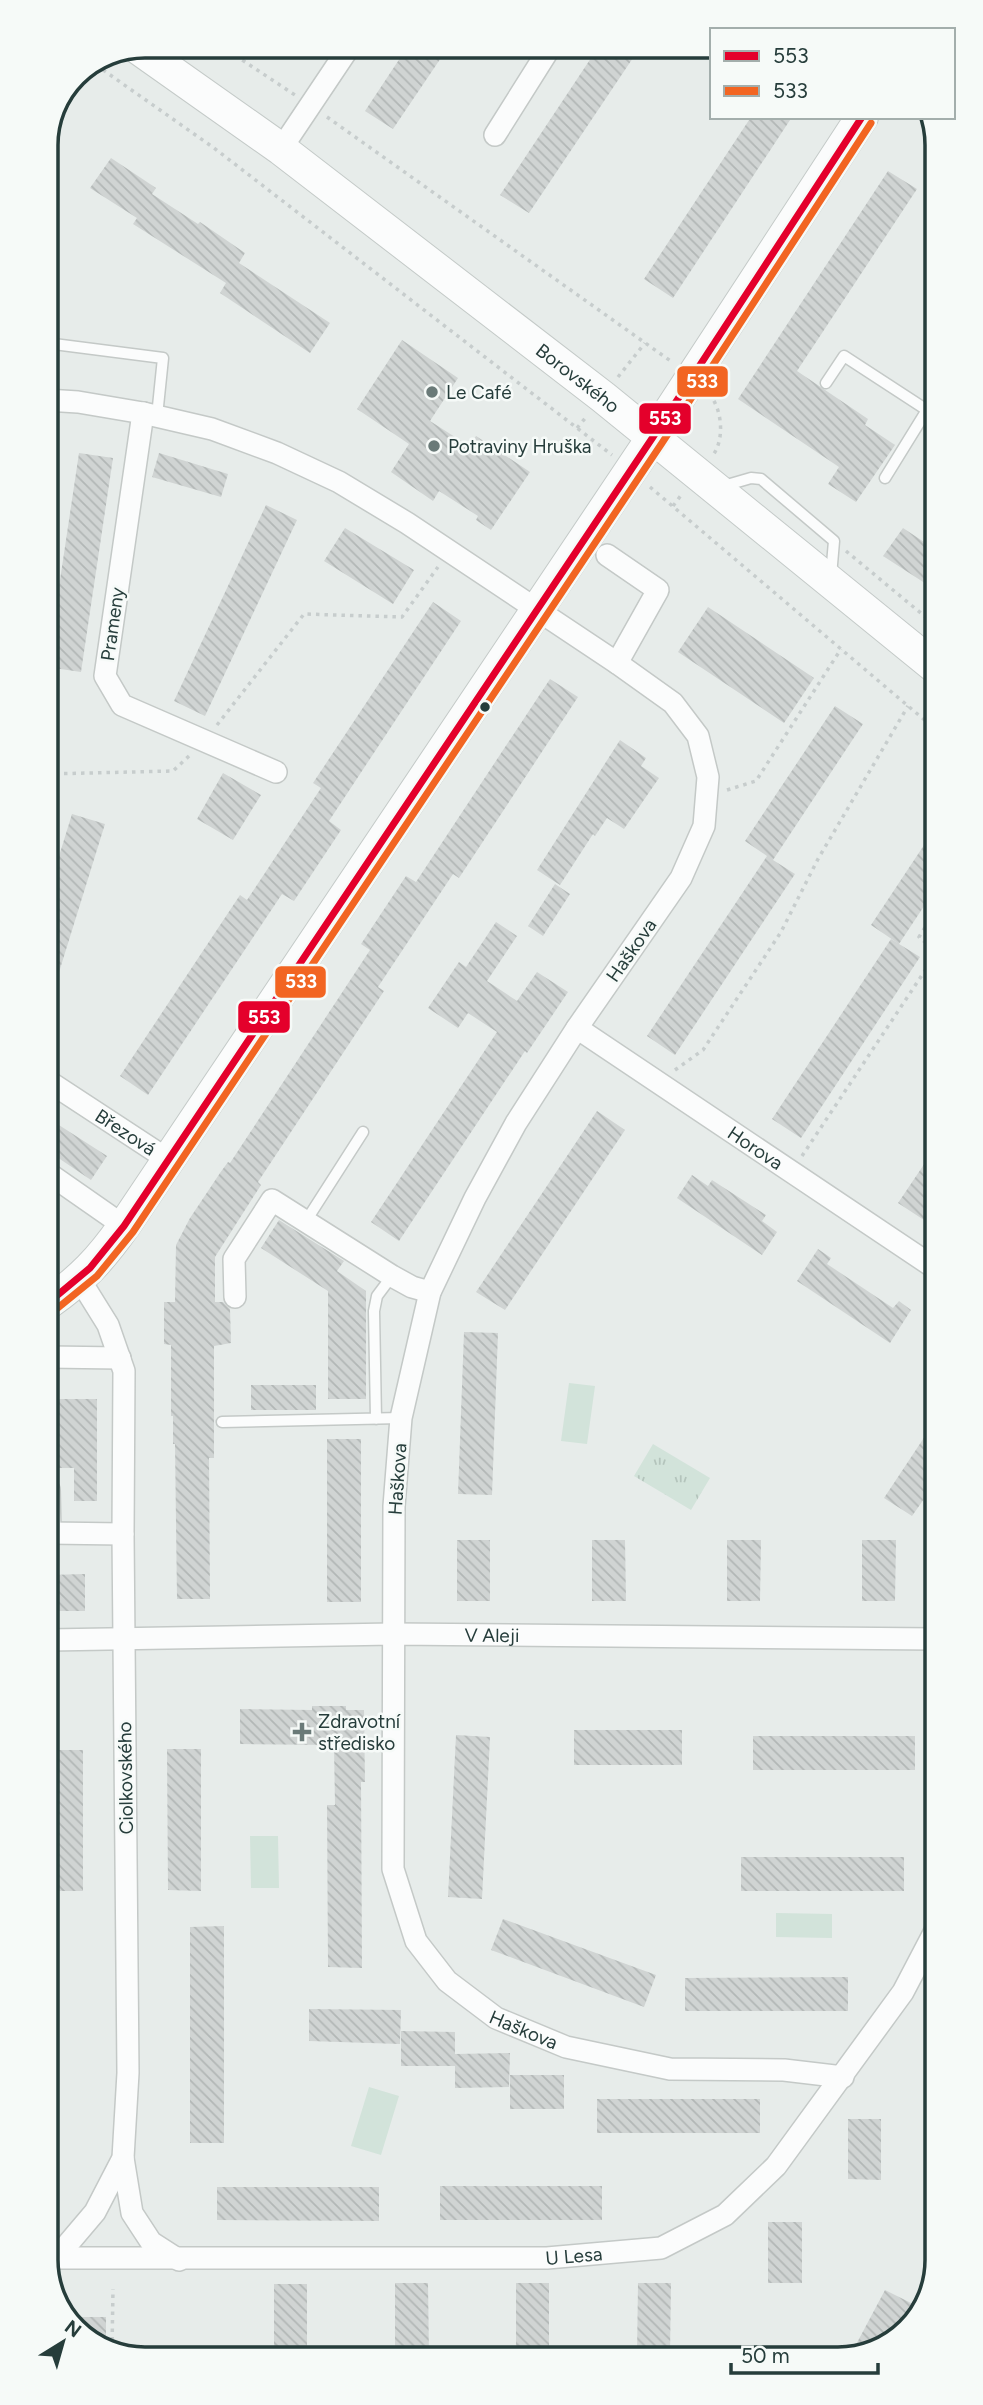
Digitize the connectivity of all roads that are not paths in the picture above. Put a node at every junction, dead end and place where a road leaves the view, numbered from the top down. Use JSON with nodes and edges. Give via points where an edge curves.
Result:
{"nodes":[{"id":1,"x":152,"y":58,"type":"edge"},
{"id":2,"x":342,"y":58,"type":"edge"},
{"id":3,"x":543,"y":58,"type":"edge"},
{"id":4,"x":861,"y":119,"type":"edge"},
{"id":5,"x":495,"y":135,"type":"dead end"},
{"id":6,"x":281,"y":149,"type":"junction"},
{"id":7,"x":58,"y":345,"type":"edge"},
{"id":8,"x":826,"y":383,"type":"dead end"},
{"id":9,"x":58,"y":401,"type":"edge"},
{"id":10,"x":925,"y":409,"type":"edge"},
{"id":11,"x":150,"y":415,"type":"junction"},
{"id":12,"x":925,"y":419,"type":"edge"},
{"id":13,"x":653,"y":438,"type":"junction"},
{"id":14,"x":885,"y":478,"type":"dead end"},
{"id":15,"x":716,"y":488,"type":"junction"},
{"id":16,"x":607,"y":555,"type":"dead end"},
{"id":17,"x":831,"y":582,"type":"junction"},
{"id":18,"x":537,"y":611,"type":"junction"},
{"id":19,"x":925,"y":659,"type":"edge"},
{"id":20,"x":617,"y":663,"type":"junction"},
{"id":21,"x":276,"y":772,"type":"dead end"},
{"id":22,"x":577,"y":1028,"type":"junction"},
{"id":23,"x":58,"y":1088,"type":"edge"},
{"id":24,"x":363,"y":1132,"type":"dead end"},
{"id":25,"x":167,"y":1159,"type":"junction"},
{"id":26,"x":58,"y":1180,"type":"edge"},
{"id":27,"x":306,"y":1221,"type":"junction"},
{"id":28,"x":124,"y":1226,"type":"junction"},
{"id":29,"x":925,"y":1261,"type":"edge"},
{"id":30,"x":392,"y":1276,"type":"junction"},
{"id":31,"x":80,"y":1280,"type":"junction"},
{"id":32,"x":430,"y":1292,"type":"junction"},
{"id":33,"x":58,"y":1296,"type":"edge"},
{"id":34,"x":235,"y":1297,"type":"dead end"},
{"id":35,"x":58,"y":1357,"type":"edge"},
{"id":36,"x":120,"y":1358,"type":"junction"},
{"id":37,"x":401,"y":1418,"type":"junction"},
{"id":38,"x":376,"y":1419,"type":"junction"},
{"id":39,"x":222,"y":1422,"type":"dead end"},
{"id":40,"x":58,"y":1533,"type":"edge"},
{"id":41,"x":123,"y":1534,"type":"junction"},
{"id":42,"x":392,"y":1634,"type":"junction"},
{"id":43,"x":124,"y":1639,"type":"junction"},
{"id":44,"x":925,"y":1639,"type":"edge"},
{"id":45,"x":58,"y":1640,"type":"edge"},
{"id":46,"x":925,"y":1950,"type":"edge"},
{"id":47,"x":843,"y":2077,"type":"junction"},
{"id":48,"x":123,"y":2158,"type":"junction"},
{"id":49,"x":58,"y":2254,"type":"edge"},
{"id":50,"x":58,"y":2260,"type":"edge"},
{"id":51,"x":179,"y":2260,"type":"junction"}],
"edges":[{"from":1,"to":6,"type":"street","name":"Borovského"},
{"from":2,"to":6,"type":"street"},
{"from":3,"to":5,"type":"street"},
{"from":4,"to":13,"type":"street"},
{"from":6,"to":13,"type":"street","name":"Borovského"},
{"from":7,"to":11,"type":"lane","via":[[163,358]]},
{"from":8,"to":10,"type":"lane","via":[[844,356]]},
{"from":9,"to":11,"type":"street"},
{"from":11,"to":18,"type":"street","via":[[212,429],[339,482]]},
{"from":11,"to":21,"type":"street","name":"Prameny","via":[[105,676],[122,705]]},
{"from":12,"to":14,"type":"lane"},
{"from":13,"to":15,"type":"street","name":"Borovského"},
{"from":13,"to":18,"type":"street"},
{"from":15,"to":17,"type":"street","name":"Borovského"},
{"from":15,"to":17,"type":"lane","via":[[761,479],[834,541]]},
{"from":16,"to":20,"type":"street","via":[[658,590]]},
{"from":17,"to":19,"type":"street","name":"Borovského"},
{"from":18,"to":20,"type":"street","name":"Haškova"},
{"from":18,"to":25,"type":"street"},
{"from":20,"to":22,"type":"street","name":"Haškova","via":[[673,703],[698,736],[708,777],[704,826],[681,878]]},
{"from":22,"to":29,"type":"street","name":"Horova"},
{"from":22,"to":32,"type":"street","name":"Haškova","via":[[516,1123]]},
{"from":23,"to":25,"type":"street","name":"Březová"},
{"from":24,"to":27,"type":"lane"},
{"from":25,"to":28,"type":"street"},
{"from":26,"to":28,"type":"street"},
{"from":27,"to":30,"type":"street"},
{"from":27,"to":34,"type":"street","via":[[272,1200],[234,1259]]},
{"from":28,"to":31,"type":"street"},
{"from":30,"to":32,"type":"street"},
{"from":30,"to":38,"type":"lane","via":[[377,1296],[374,1311]]},
{"from":31,"to":33,"type":"street"},
{"from":31,"to":36,"type":"street","name":"Ciolkovského","via":[[108,1325]]},
{"from":32,"to":37,"type":"street","name":"Haškova"},
{"from":35,"to":36,"type":"street"},
{"from":36,"to":41,"type":"street","name":"Ciolkovského","via":[[124,1371]]},
{"from":37,"to":38,"type":"lane"},
{"from":37,"to":42,"type":"street","name":"Haškova"},
{"from":38,"to":39,"type":"lane"},
{"from":40,"to":41,"type":"street"},
{"from":41,"to":43,"type":"street","name":"Ciolkovského"},
{"from":42,"to":43,"type":"street","name":"V Aleji"},
{"from":42,"to":44,"type":"street","name":"V Aleji"},
{"from":42,"to":47,"type":"street","name":"Haškova","via":[[393,1869],[416,1941],[447,1981],[496,2018],[566,2047],[670,2069],[784,2070]]},
{"from":43,"to":45,"type":"street","name":"V Aleji"},
{"from":43,"to":48,"type":"street","name":"Ciolkovského","via":[[128,2073]]},
{"from":46,"to":47,"type":"street","name":"U Lesa","via":[[903,1992]]},
{"from":47,"to":51,"type":"street","name":"U Lesa","via":[[776,2166],[733,2207],[661,2248],[547,2258]]},
{"from":48,"to":49,"type":"street","name":"Ciolkovského","via":[[95,2212]]},
{"from":48,"to":51,"type":"street","via":[[132,2213],[151,2242]]},
{"from":50,"to":51,"type":"street","name":"U Lesa"}]}
